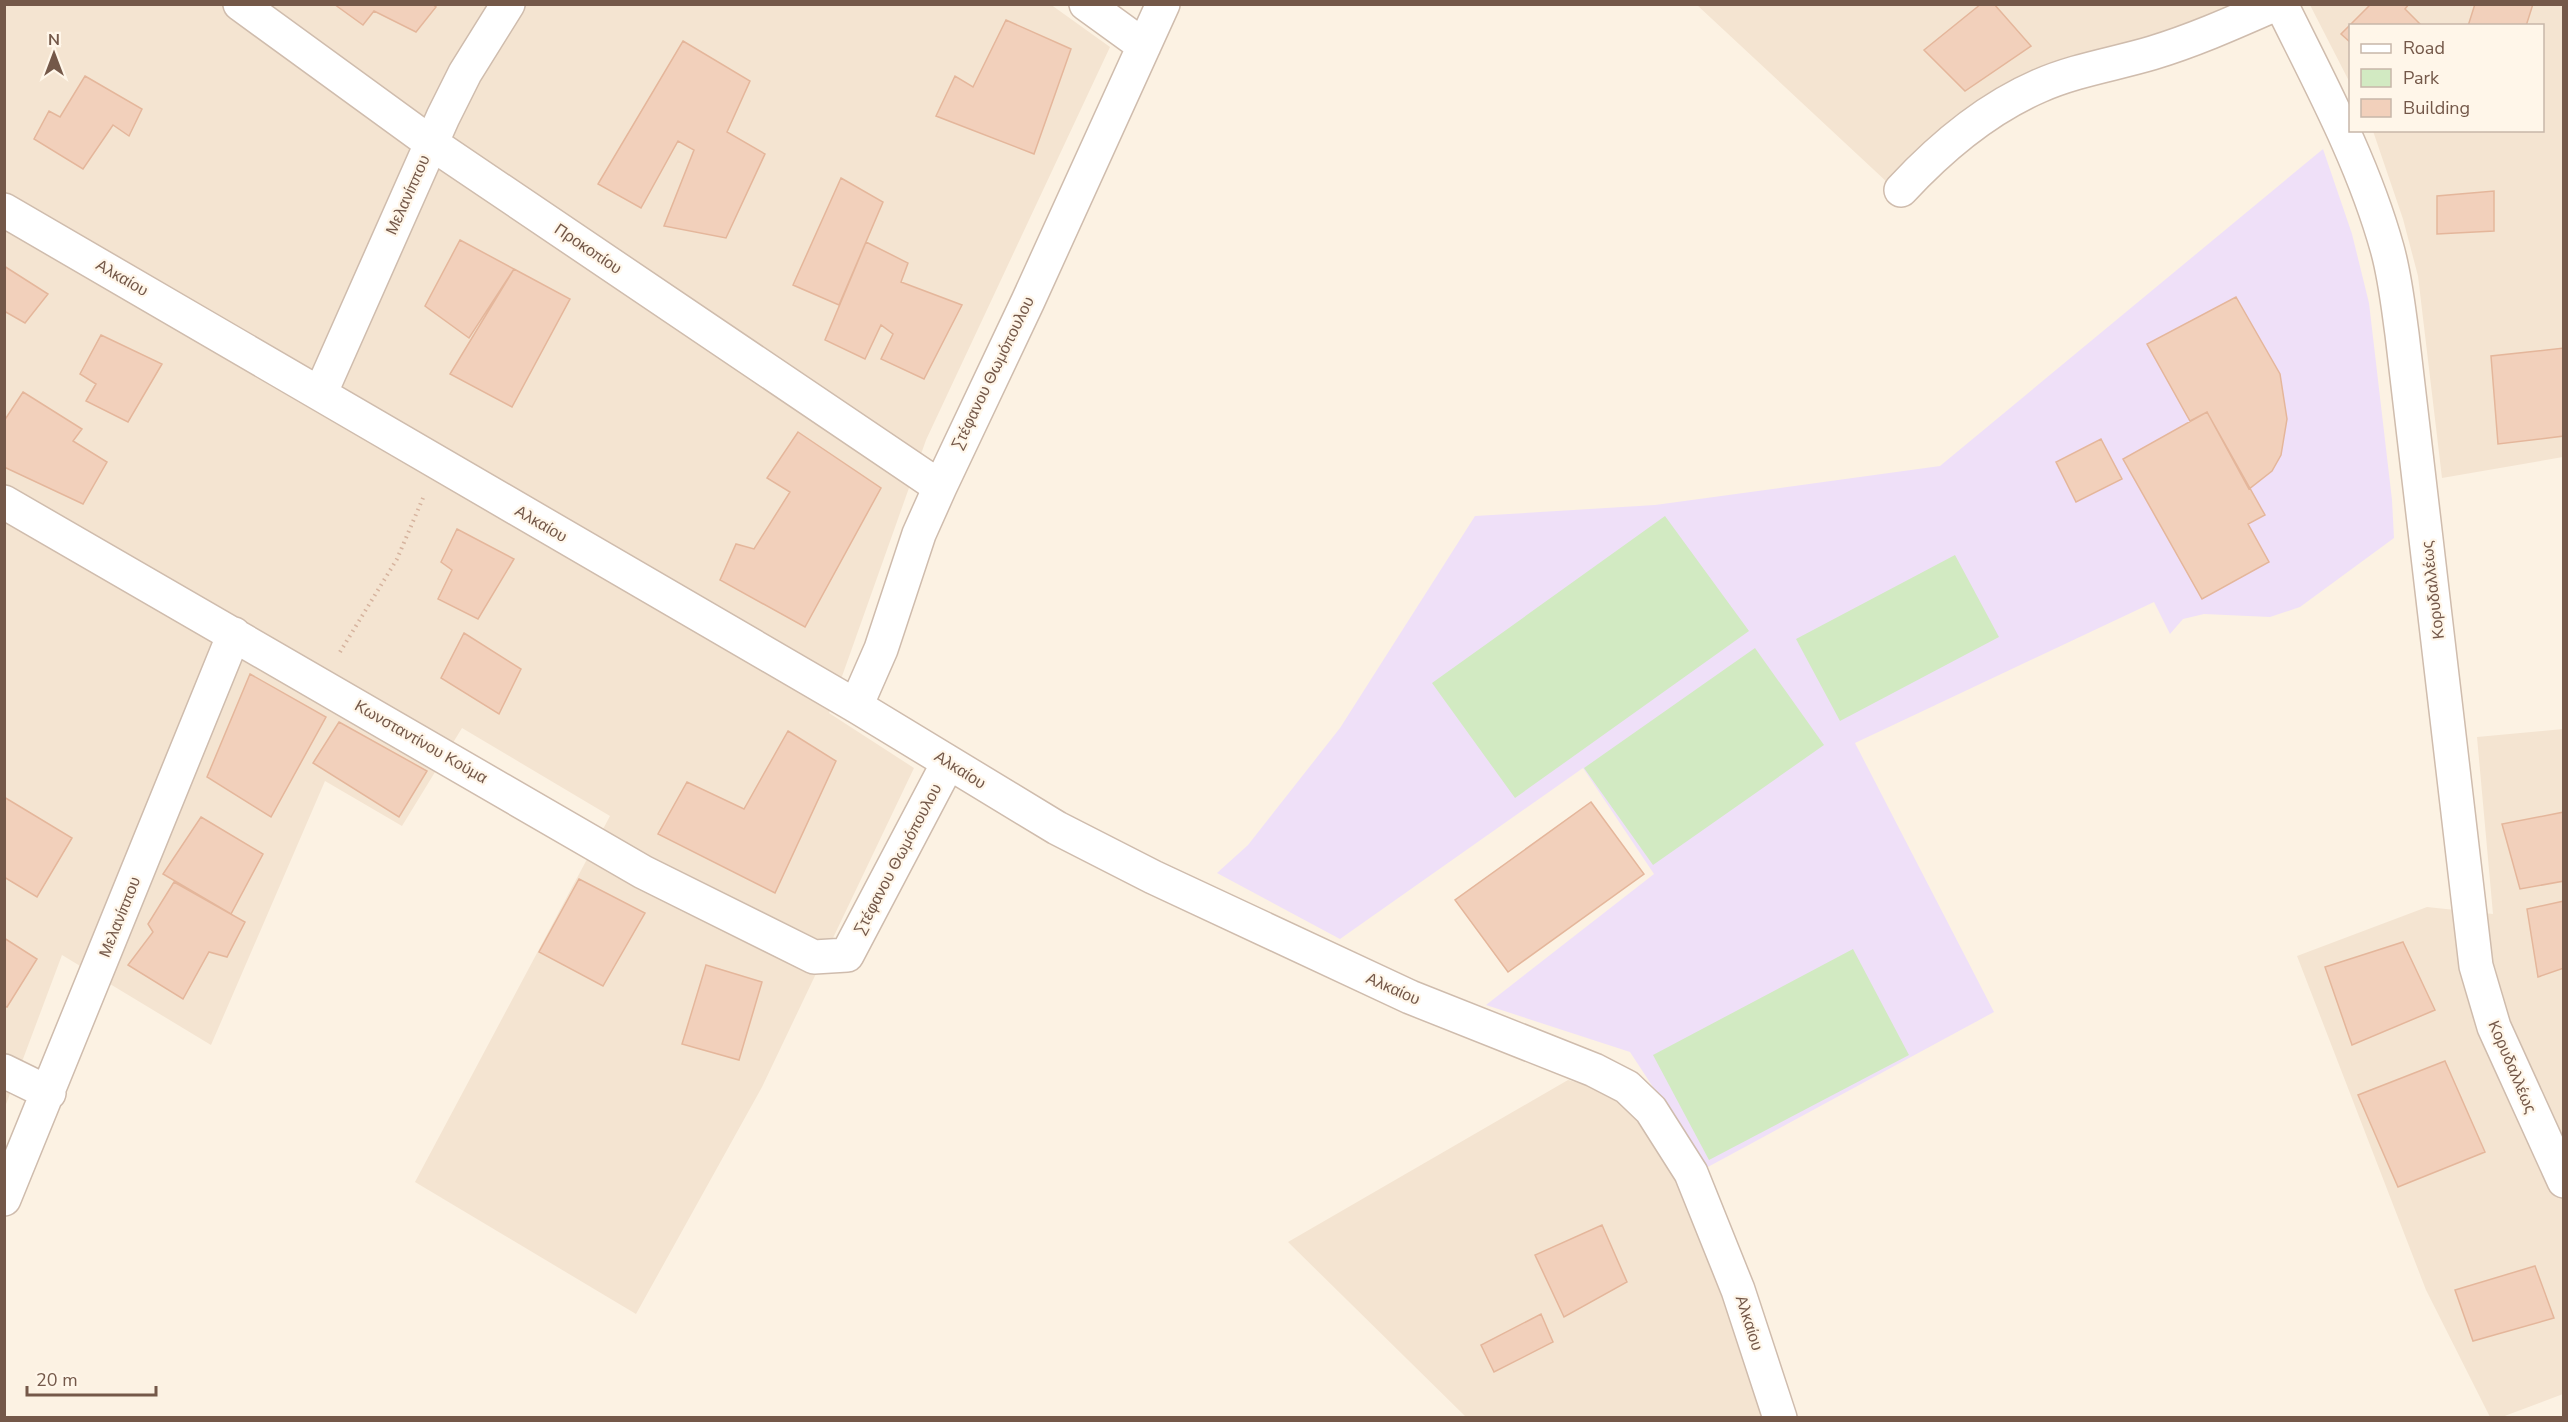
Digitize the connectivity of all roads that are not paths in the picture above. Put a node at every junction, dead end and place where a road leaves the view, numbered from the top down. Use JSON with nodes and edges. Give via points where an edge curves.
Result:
{"nodes":[{"id":1,"x":240,"y":4,"type":"edge"},
{"id":2,"x":508,"y":4,"type":"edge"},
{"id":3,"x":1086,"y":4,"type":"edge"},
{"id":4,"x":1162,"y":4,"type":"edge"},
{"id":5,"x":2276,"y":4,"type":"edge"},
{"id":6,"x":2281,"y":4,"type":"edge"},
{"id":7,"x":1144,"y":46,"type":"junction"},
{"id":8,"x":431,"y":143,"type":"junction"},
{"id":9,"x":1901,"y":190,"type":"dead end"},
{"id":10,"x":4,"y":210,"type":"edge"},
{"id":11,"x":321,"y":392,"type":"junction"},
{"id":12,"x":940,"y":487,"type":"junction"},
{"id":13,"x":4,"y":502,"type":"edge"},
{"id":14,"x":234,"y":634,"type":"junction"},
{"id":15,"x":856,"y":706,"type":"junction"},
{"id":16,"x":948,"y":763,"type":"junction"},
{"id":17,"x":847,"y":955,"type":"joint"},
{"id":18,"x":4,"y":1071,"type":"edge"},
{"id":19,"x":49,"y":1093,"type":"junction"},
{"id":20,"x":2564,"y":1181,"type":"edge"},
{"id":21,"x":4,"y":1199,"type":"edge"},
{"id":22,"x":1780,"y":1418,"type":"edge"}],
"edges":[{"from":1,"to":8,"type":"street","name":"Προκοπίου"},
{"from":2,"to":8,"type":"street","name":"Μελανίππου","via":[[465,74]]},
{"from":3,"to":7,"type":"street"},
{"from":4,"to":7,"type":"street","name":"Στέφανου Θωμόπουλου"},
{"from":5,"to":9,"type":"street","via":[[2200,37],[2036,87],[1944,148]]},
{"from":6,"to":20,"type":"street","name":"Κορυδαλλέως","via":[[2347,141],[2371,200],[2391,266],[2476,966],[2494,1027]]},
{"from":7,"to":12,"type":"street","name":"Στέφανου Θωμόπουλου"},
{"from":8,"to":11,"type":"street","name":"Μελανίππου"},
{"from":8,"to":12,"type":"street","name":"Προκοπίου"},
{"from":10,"to":11,"type":"street","name":"Αλκαίου"},
{"from":11,"to":15,"type":"street","name":"Αλκαίου"},
{"from":12,"to":15,"type":"street","name":"Στέφανου Θωμόπουλου"},
{"from":13,"to":14,"type":"street","name":"Κωνσταντίνου Κούμα"},
{"from":14,"to":17,"type":"street","name":"Κωνσταντίνου Κούμα","via":[[643,872],[814,957]]},
{"from":14,"to":19,"type":"street","name":"Μελανίππου"},
{"from":15,"to":16,"type":"street","name":"Αλκαίου"},
{"from":16,"to":17,"type":"street","name":"Στέφανου Θωμόπουλου"},
{"from":16,"to":22,"type":"street","name":"Αλκαίου","via":[[1039,818],[1153,877],[1410,997],[1594,1070],[1627,1087],[1651,1110],[1695,1182],[1738,1290]]},
{"from":18,"to":19,"type":"street"},
{"from":19,"to":21,"type":"street","name":"Μελανίππου"}]}
